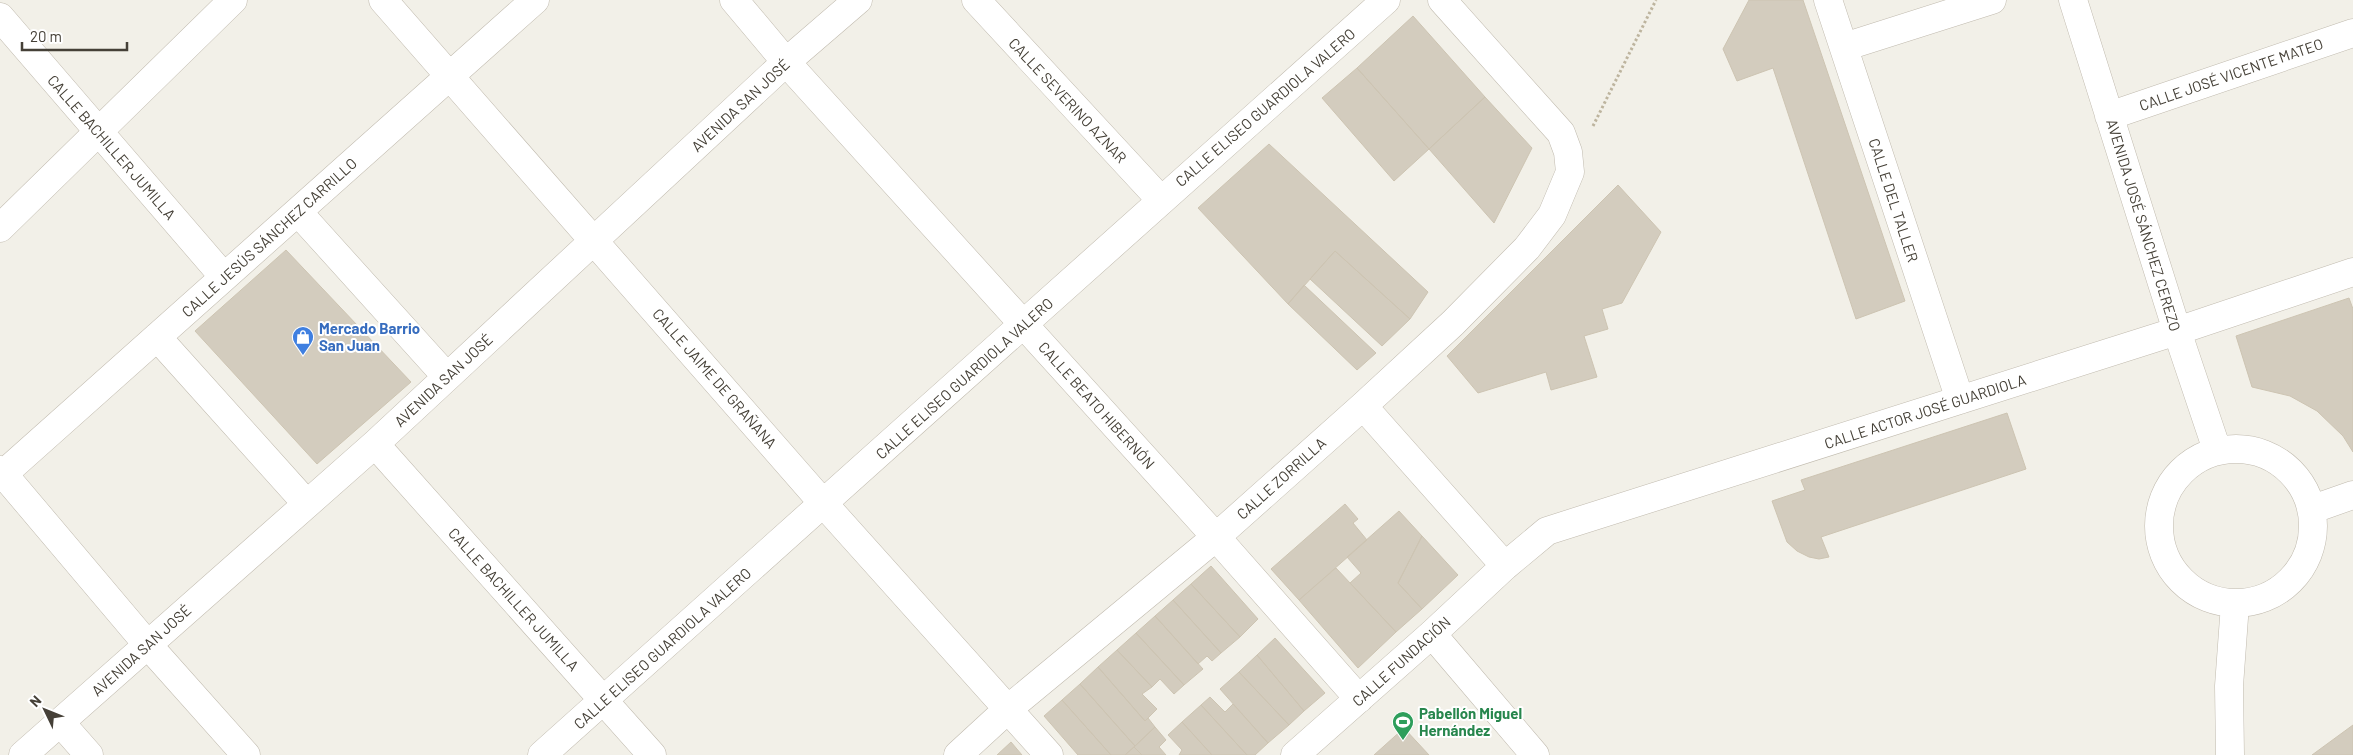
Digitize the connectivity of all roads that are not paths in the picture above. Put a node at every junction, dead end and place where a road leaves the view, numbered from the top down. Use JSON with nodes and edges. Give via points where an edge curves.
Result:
{"nodes":[{"id":1,"x":233,"y":0,"type":"edge"},
{"id":2,"x":383,"y":0,"type":"edge"},
{"id":3,"x":535,"y":0,"type":"edge"},
{"id":4,"x":734,"y":0,"type":"edge"},
{"id":5,"x":858,"y":0,"type":"edge"},
{"id":6,"x":976,"y":0,"type":"edge"},
{"id":7,"x":1386,"y":0,"type":"edge"},
{"id":8,"x":1442,"y":0,"type":"edge"},
{"id":9,"x":1828,"y":0,"type":"edge"},
{"id":10,"x":1992,"y":0,"type":"edge"},
{"id":11,"x":2073,"y":0,"type":"edge"},
{"id":12,"x":0,"y":17,"type":"edge"},
{"id":13,"x":2353,"y":33,"type":"edge"},
{"id":14,"x":1844,"y":47,"type":"junction"},
{"id":15,"x":786,"y":62,"type":"junction"},
{"id":16,"x":450,"y":76,"type":"junction"},
{"id":17,"x":2109,"y":116,"type":"junction"},
{"id":18,"x":98,"y":132,"type":"junction"},
{"id":19,"x":1160,"y":199,"type":"junction"},
{"id":20,"x":298,"y":212,"type":"junction"},
{"id":21,"x":0,"y":228,"type":"edge"},
{"id":22,"x":595,"y":240,"type":"junction"},
{"id":23,"x":2353,"y":272,"type":"edge"},
{"id":24,"x":224,"y":277,"type":"junction"},
{"id":25,"x":1025,"y":324,"type":"junction"},
{"id":26,"x":2177,"y":332,"type":"junction"},
{"id":27,"x":157,"y":336,"type":"junction"},
{"id":28,"x":446,"y":377,"type":"junction"},
{"id":29,"x":1960,"y":400,"type":"junction"},
{"id":30,"x":1363,"y":406,"type":"junction"},
{"id":31,"x":375,"y":444,"type":"junction"},
{"id":32,"x":2217,"y":450,"type":"junction"},
{"id":33,"x":1,"y":473,"type":"edge"},
{"id":34,"x":2353,"y":495,"type":"edge"},
{"id":35,"x":824,"y":503,"type":"junction"},
{"id":36,"x":307,"y":504,"type":"junction"},
{"id":37,"x":2313,"y":509,"type":"junction"},
{"id":38,"x":1216,"y":536,"type":"junction"},
{"id":39,"x":1505,"y":566,"type":"junction"},
{"id":40,"x":2234,"y":604,"type":"junction"},
{"id":41,"x":1432,"y":634,"type":"junction"},
{"id":42,"x":147,"y":644,"type":"junction"},
{"id":43,"x":1359,"y":699,"type":"junction"},
{"id":44,"x":604,"y":700,"type":"junction"},
{"id":45,"x":1008,"y":710,"type":"junction"},
{"id":46,"x":60,"y":722,"type":"junction"},
{"id":47,"x":23,"y":755,"type":"edge"},
{"id":48,"x":89,"y":755,"type":"edge"},
{"id":49,"x":246,"y":755,"type":"edge"},
{"id":50,"x":542,"y":755,"type":"edge"},
{"id":51,"x":652,"y":755,"type":"edge"},
{"id":52,"x":958,"y":755,"type":"edge"},
{"id":53,"x":1049,"y":755,"type":"edge"},
{"id":54,"x":1295,"y":755,"type":"edge"},
{"id":55,"x":1535,"y":755,"type":"edge"},
{"id":56,"x":2230,"y":755,"type":"edge"}],
"edges":[{"from":1,"to":18,"type":"street"},
{"from":2,"to":16,"type":"street","name":"CALLE JAIME DE GRAÑANA"},
{"from":3,"to":16,"type":"street","name":"CALLE JESÚS SÁNCHEZ CARRILLO"},
{"from":4,"to":15,"type":"street","name":"CALLE BEATO HIBERNÓN"},
{"from":5,"to":15,"type":"street","name":"AVENIDA SAN JOSÉ"},
{"from":6,"to":19,"type":"street","name":"CALLE SEVERINO AZNAR"},
{"from":7,"to":19,"type":"street","name":"CALLE ELISEO GUARDIOLA VALERO"},
{"from":8,"to":30,"type":"street","name":"CALLE ZORRILLA","via":[[1561,133],[1568,152],[1570,172],[1552,215],[1527,248],[1453,323]]},
{"from":9,"to":14,"type":"street","name":"CALLE DEL TALLER"},
{"from":10,"to":14,"type":"street"},
{"from":11,"to":17,"type":"street","name":"AVENIDA JOSÉ SÁNCHEZ CEREZO"},
{"from":12,"to":18,"type":"street","name":"CALLE BACHILLER JUMILLA"},
{"from":13,"to":17,"type":"street","name":"CALLE JOSÉ VICENTE MATEO"},
{"from":14,"to":29,"type":"street","name":"CALLE DEL TALLER"},
{"from":15,"to":22,"type":"street","name":"AVENIDA SAN JOSÉ"},
{"from":15,"to":25,"type":"street","name":"CALLE BEATO HIBERNÓN"},
{"from":16,"to":20,"type":"street","name":"CALLE JESÚS SÁNCHEZ CARRILLO"},
{"from":16,"to":22,"type":"street","name":"CALLE JAIME DE GRAÑANA"},
{"from":17,"to":26,"type":"street","name":"AVENIDA JOSÉ SÁNCHEZ CEREZO"},
{"from":18,"to":21,"type":"street"},
{"from":18,"to":24,"type":"street","name":"CALLE BACHILLER JUMILLA"},
{"from":19,"to":25,"type":"street","name":"CALLE ELISEO GUARDIOLA VALERO"},
{"from":20,"to":24,"type":"street","name":"CALLE JESÚS SÁNCHEZ CARRILLO"},
{"from":20,"to":28,"type":"street"},
{"from":22,"to":28,"type":"street","name":"AVENIDA SAN JOSÉ"},
{"from":22,"to":35,"type":"street","name":"CALLE JAIME DE GRAÑANA"},
{"from":23,"to":26,"type":"street","name":"CALLE ACTOR JOSÉ GUARDIOLA"},
{"from":24,"to":27,"type":"street","name":"CALLE JESÚS SÁNCHEZ CARRILLO"},
{"from":25,"to":35,"type":"street","name":"CALLE ELISEO GUARDIOLA VALERO"},
{"from":25,"to":38,"type":"street","name":"CALLE BEATO HIBERNÓN"},
{"from":26,"to":29,"type":"street","name":"CALLE ACTOR JOSÉ GUARDIOLA"},
{"from":26,"to":32,"type":"street","name":"AVENIDA JOSÉ SÁNCHEZ CEREZO"},
{"from":27,"to":33,"type":"street","name":"CALLE JESÚS SÁNCHEZ CARRILLO"},
{"from":27,"to":36,"type":"street"},
{"from":28,"to":31,"type":"street","name":"AVENIDA SAN JOSÉ"},
{"from":29,"to":39,"type":"street","name":"CALLE ACTOR JOSÉ GUARDIOLA","via":[[1547,531]]},
{"from":30,"to":38,"type":"street","name":"CALLE ZORRILLA"},
{"from":30,"to":39,"type":"street"},
{"from":31,"to":36,"type":"street","name":"AVENIDA SAN JOSÉ"},
{"from":31,"to":44,"type":"street","name":"CALLE BACHILLER JUMILLA"},
{"from":32,"to":37,"type":"street","via":[[2248,448],[2276,459],[2299,479]]},
{"from":32,"to":40,"type":"street","via":[[2192,462],[2172,481],[2160,507],[2158,534],[2166,561],[2184,584],[2207,599]]},
{"from":33,"to":42,"type":"street"},
{"from":34,"to":37,"type":"street"},
{"from":35,"to":44,"type":"street","name":"CALLE ELISEO GUARDIOLA VALERO"},
{"from":35,"to":45,"type":"street","name":"CALLE JAIME DE GRAÑANA"},
{"from":36,"to":42,"type":"street","name":"AVENIDA SAN JOSÉ"},
{"from":37,"to":40,"type":"street","via":[[2314,535],[2305,563],[2287,585],[2263,599]]},
{"from":38,"to":43,"type":"street","name":"CALLE BEATO HIBERNÓN"},
{"from":38,"to":45,"type":"street","name":"CALLE ZORRILLA"},
{"from":39,"to":41,"type":"street","name":"CALLE FUNDACIÓN"},
{"from":40,"to":56,"type":"street","via":[[2229,686]]},
{"from":41,"to":43,"type":"street","name":"CALLE FUNDACIÓN"},
{"from":41,"to":55,"type":"street"},
{"from":42,"to":46,"type":"street","name":"AVENIDA SAN JOSÉ"},
{"from":42,"to":49,"type":"street"},
{"from":43,"to":54,"type":"street","name":"CALLE FUNDACIÓN"},
{"from":44,"to":50,"type":"street","name":"CALLE ELISEO GUARDIOLA VALERO"},
{"from":44,"to":51,"type":"street","name":"CALLE BACHILLER JUMILLA"},
{"from":45,"to":52,"type":"street","name":"CALLE ZORRILLA"},
{"from":45,"to":53,"type":"street","name":"CALLE JAIME DE GRAÑANA"},
{"from":46,"to":47,"type":"street","name":"AVENIDA SAN JOSÉ"},
{"from":46,"to":48,"type":"street"}]}
